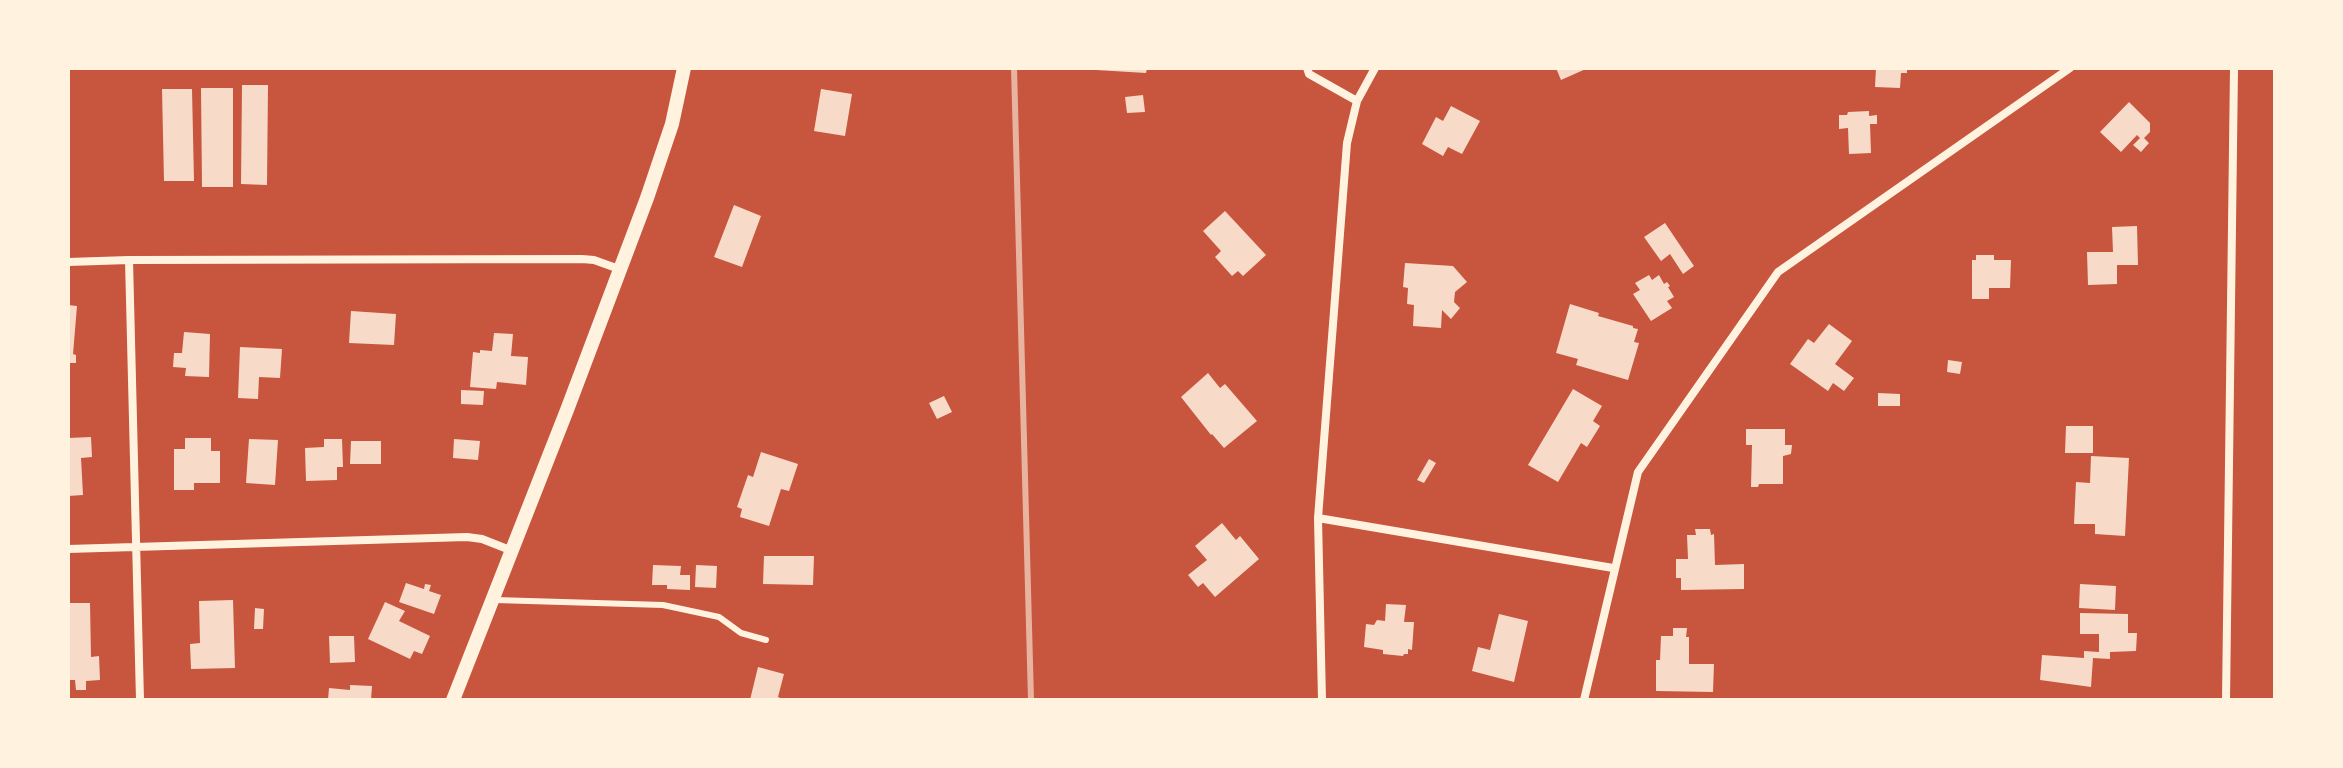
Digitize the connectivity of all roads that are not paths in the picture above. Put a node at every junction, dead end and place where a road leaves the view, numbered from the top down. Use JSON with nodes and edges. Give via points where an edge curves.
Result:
{"nodes":[{"id":1,"x":684,"y":68,"type":"edge"},
{"id":2,"x":1307,"y":68,"type":"edge"},
{"id":3,"x":1375,"y":68,"type":"edge"},
{"id":4,"x":2070,"y":68,"type":"edge"},
{"id":5,"x":2234,"y":68,"type":"edge"},
{"id":6,"x":1357,"y":101,"type":"junction"},
{"id":7,"x":129,"y":260,"type":"junction"},
{"id":8,"x":68,"y":262,"type":"edge"},
{"id":9,"x":619,"y":269,"type":"junction"},
{"id":10,"x":1318,"y":518,"type":"junction"},
{"id":11,"x":135,"y":547,"type":"junction"},
{"id":12,"x":68,"y":549,"type":"edge"},
{"id":13,"x":510,"y":550,"type":"junction"},
{"id":14,"x":1613,"y":568,"type":"junction"},
{"id":15,"x":491,"y":600,"type":"junction"},
{"id":16,"x":766,"y":640,"type":"dead end"},
{"id":17,"x":140,"y":700,"type":"edge"},
{"id":18,"x":453,"y":700,"type":"edge"},
{"id":19,"x":1322,"y":700,"type":"edge"},
{"id":20,"x":1584,"y":700,"type":"edge"},
{"id":21,"x":2226,"y":700,"type":"edge"}],
"edges":[{"from":1,"to":9,"type":"street","via":[[660,163]]},
{"from":2,"to":6,"type":"street"},
{"from":3,"to":6,"type":"street"},
{"from":4,"to":14,"type":"street","via":[[1778,272],[1638,472]]},
{"from":5,"to":21,"type":"street"},
{"from":6,"to":10,"type":"street","via":[[1347,143]]},
{"from":7,"to":8,"type":"street"},
{"from":7,"to":9,"type":"street","via":[[582,259]]},
{"from":7,"to":11,"type":"street"},
{"from":9,"to":13,"type":"street"},
{"from":10,"to":14,"type":"street"},
{"from":10,"to":19,"type":"street"},
{"from":11,"to":12,"type":"street"},
{"from":11,"to":13,"type":"street","via":[[467,537]]},
{"from":11,"to":17,"type":"street"},
{"from":13,"to":15,"type":"street"},
{"from":14,"to":20,"type":"street"},
{"from":15,"to":16,"type":"lane","via":[[663,605],[719,617],[741,633]]},
{"from":15,"to":18,"type":"street"}]}
